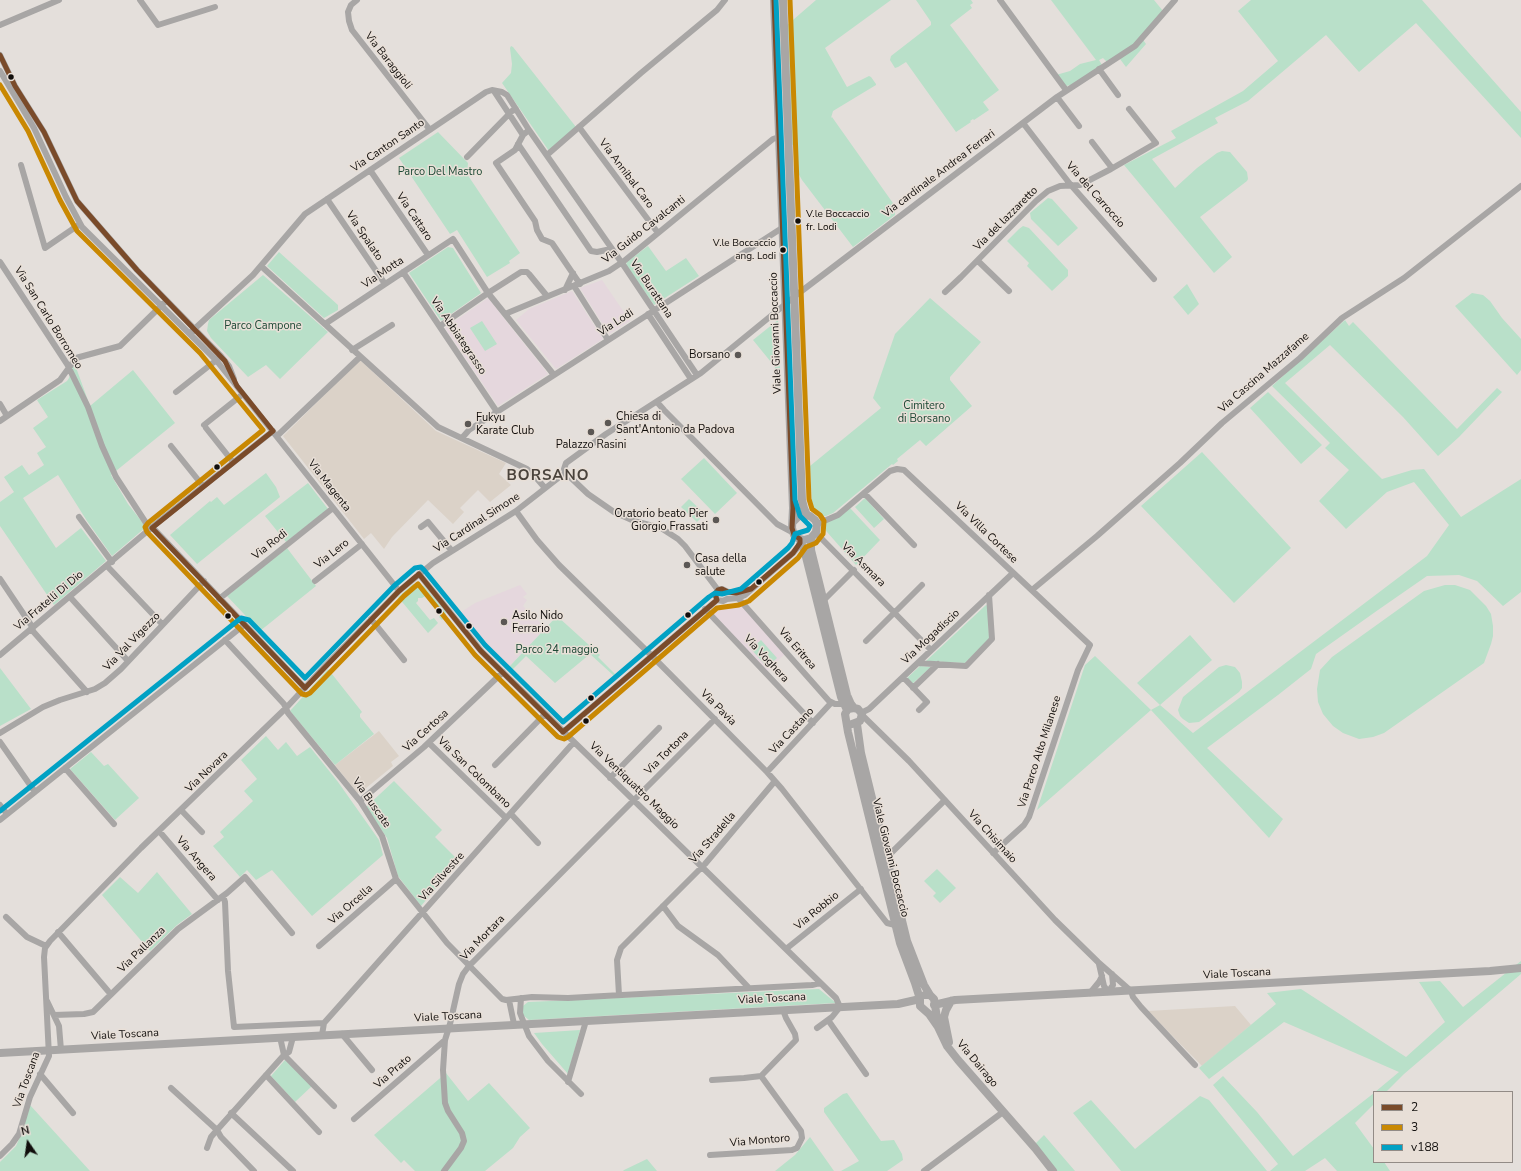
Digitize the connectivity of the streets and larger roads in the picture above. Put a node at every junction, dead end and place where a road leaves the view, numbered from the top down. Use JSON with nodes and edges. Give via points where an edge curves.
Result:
{"nodes":[{"id":1,"x":59,"y":0,"type":"edge"},
{"id":2,"x":140,"y":0,"type":"edge"},
{"id":3,"x":357,"y":0,"type":"edge"},
{"id":4,"x":725,"y":0,"type":"edge"},
{"id":5,"x":774,"y":0,"type":"edge"},
{"id":6,"x":782,"y":0,"type":"edge"},
{"id":7,"x":1000,"y":0,"type":"edge"},
{"id":8,"x":1175,"y":0,"type":"edge"},
{"id":9,"x":215,"y":7,"type":"dead end"},
{"id":10,"x":0,"y":25,"type":"edge"},
{"id":11,"x":0,"y":55,"type":"edge"},
{"id":12,"x":2,"y":63,"type":"edge"},
{"id":13,"x":1099,"y":69,"type":"junction"},
{"id":14,"x":7,"y":70,"type":"junction"},
{"id":15,"x":1,"y":74,"type":"edge"},
{"id":16,"x":1066,"y":90,"type":"junction"},
{"id":17,"x":494,"y":91,"type":"junction"},
{"id":18,"x":1118,"y":95,"type":"dead end"},
{"id":19,"x":1057,"y":97,"type":"junction"},
{"id":20,"x":516,"y":109,"type":"junction"},
{"id":21,"x":1130,"y":109,"type":"dead end"},
{"id":22,"x":510,"y":114,"type":"junction"},
{"id":23,"x":1023,"y":123,"type":"junction"},
{"id":24,"x":1079,"y":126,"type":"dead end"},
{"id":25,"x":579,"y":127,"type":"junction"},
{"id":26,"x":430,"y":130,"type":"junction"},
{"id":27,"x":529,"y":130,"type":"junction"},
{"id":28,"x":523,"y":134,"type":"junction"},
{"id":29,"x":779,"y":137,"type":"junction"},
{"id":30,"x":1092,"y":142,"type":"dead end"},
{"id":31,"x":518,"y":144,"type":"junction"},
{"id":32,"x":547,"y":155,"type":"junction"},
{"id":33,"x":467,"y":157,"type":"dead end"},
{"id":34,"x":20,"y":165,"type":"dead end"},
{"id":35,"x":1112,"y":168,"type":"junction"},
{"id":36,"x":370,"y":170,"type":"junction"},
{"id":37,"x":1072,"y":186,"type":"junction"},
{"id":38,"x":1521,"y":186,"type":"edge"},
{"id":39,"x":72,"y":194,"type":"junction"},
{"id":40,"x":66,"y":197,"type":"junction"},
{"id":41,"x":327,"y":199,"type":"junction"},
{"id":42,"x":80,"y":224,"type":"junction"},
{"id":43,"x":782,"y":228,"type":"junction"},
{"id":44,"x":658,"y":233,"type":"junction"},
{"id":45,"x":611,"y":249,"type":"junction"},
{"id":46,"x":428,"y":255,"type":"junction"},
{"id":47,"x":978,"y":261,"type":"junction"},
{"id":48,"x":0,"y":262,"type":"edge"},
{"id":49,"x":622,"y":263,"type":"junction"},
{"id":50,"x":261,"y":266,"type":"junction"},
{"id":51,"x":403,"y":272,"type":"junction"},
{"id":52,"x":572,"y":273,"type":"junction"},
{"id":53,"x":1154,"y":279,"type":"dead end"},
{"id":54,"x":385,"y":284,"type":"junction"},
{"id":55,"x":580,"y":284,"type":"junction"},
{"id":56,"x":574,"y":286,"type":"junction"},
{"id":57,"x":566,"y":290,"type":"junction"},
{"id":58,"x":1009,"y":291,"type":"dead end"},
{"id":59,"x":944,"y":292,"type":"dead end"},
{"id":60,"x":488,"y":293,"type":"junction"},
{"id":61,"x":547,"y":296,"type":"junction"},
{"id":62,"x":794,"y":297,"type":"junction"},
{"id":63,"x":165,"y":303,"type":"junction"},
{"id":64,"x":785,"y":304,"type":"junction"},
{"id":65,"x":654,"y":310,"type":"junction"},
{"id":66,"x":505,"y":314,"type":"junction"},
{"id":67,"x":648,"y":314,"type":"junction"},
{"id":68,"x":325,"y":324,"type":"junction"},
{"id":69,"x":392,"y":325,"type":"dead end"},
{"id":70,"x":440,"y":326,"type":"junction"},
{"id":71,"x":192,"y":330,"type":"junction"},
{"id":72,"x":608,"y":340,"type":"junction"},
{"id":73,"x":352,"y":350,"type":"junction"},
{"id":74,"x":360,"y":357,"type":"junction"},
{"id":75,"x":219,"y":358,"type":"junction"},
{"id":76,"x":68,"y":368,"type":"junction"},
{"id":77,"x":554,"y":375,"type":"junction"},
{"id":78,"x":697,"y":375,"type":"junction"},
{"id":79,"x":691,"y":379,"type":"junction"},
{"id":80,"x":176,"y":392,"type":"dead end"},
{"id":81,"x":243,"y":394,"type":"junction"},
{"id":82,"x":657,"y":402,"type":"junction"},
{"id":83,"x":0,"y":404,"type":"edge"},
{"id":84,"x":497,"y":412,"type":"junction"},
{"id":85,"x":7,"y":416,"type":"junction"},
{"id":86,"x":0,"y":421,"type":"edge"},
{"id":87,"x":273,"y":431,"type":"junction"},
{"id":88,"x":277,"y":436,"type":"junction"},
{"id":89,"x":462,"y":438,"type":"junction"},
{"id":90,"x":171,"y":446,"type":"dead end"},
{"id":91,"x":234,"y":462,"type":"junction"},
{"id":92,"x":566,"y":472,"type":"junction"},
{"id":93,"x":203,"y":486,"type":"junction"},
{"id":94,"x":545,"y":488,"type":"junction"},
{"id":95,"x":864,"y":493,"type":"junction"},
{"id":96,"x":333,"y":508,"type":"junction"},
{"id":97,"x":516,"y":511,"type":"junction"},
{"id":98,"x":807,"y":515,"type":"junction"},
{"id":99,"x":79,"y":517,"type":"dead end"},
{"id":100,"x":793,"y":522,"type":"junction"},
{"id":101,"x":817,"y":524,"type":"junction"},
{"id":102,"x":421,"y":527,"type":"dead end"},
{"id":103,"x":152,"y":528,"type":"junction"},
{"id":104,"x":792,"y":532,"type":"junction"},
{"id":105,"x":813,"y":535,"type":"junction"},
{"id":106,"x":800,"y":539,"type":"junction"},
{"id":107,"x":362,"y":544,"type":"junction"},
{"id":108,"x":914,"y":545,"type":"dead end"},
{"id":109,"x":452,"y":551,"type":"junction"},
{"id":110,"x":109,"y":564,"type":"junction"},
{"id":111,"x":854,"y":570,"type":"junction"},
{"id":112,"x":1013,"y":573,"type":"junction"},
{"id":113,"x":419,"y":574,"type":"junction"},
{"id":114,"x":0,"y":579,"type":"edge"},
{"id":115,"x":315,"y":580,"type":"dead end"},
{"id":116,"x":204,"y":581,"type":"junction"},
{"id":117,"x":922,"y":585,"type":"dead end"},
{"id":118,"x":751,"y":589,"type":"junction"},
{"id":119,"x":718,"y":590,"type":"junction"},
{"id":120,"x":1032,"y":590,"type":"junction"},
{"id":121,"x":399,"y":591,"type":"junction"},
{"id":122,"x":989,"y":595,"type":"junction"},
{"id":123,"x":727,"y":596,"type":"junction"},
{"id":124,"x":70,"y":597,"type":"junction"},
{"id":125,"x":738,"y":598,"type":"junction"},
{"id":126,"x":220,"y":599,"type":"junction"},
{"id":127,"x":717,"y":600,"type":"junction"},
{"id":128,"x":824,"y":600,"type":"junction"},
{"id":129,"x":705,"y":609,"type":"junction"},
{"id":130,"x":895,"y":612,"type":"junction"},
{"id":131,"x":371,"y":619,"type":"junction"},
{"id":132,"x":162,"y":624,"type":"junction"},
{"id":133,"x":244,"y":625,"type":"junction"},
{"id":134,"x":32,"y":629,"type":"junction"},
{"id":135,"x":225,"y":640,"type":"junction"},
{"id":136,"x":866,"y":641,"type":"dead end"},
{"id":137,"x":1090,"y":645,"type":"joint"},
{"id":138,"x":931,"y":650,"type":"junction"},
{"id":139,"x":0,"y":655,"type":"edge"},
{"id":140,"x":651,"y":656,"type":"junction"},
{"id":141,"x":404,"y":660,"type":"dead end"},
{"id":142,"x":128,"y":661,"type":"junction"},
{"id":143,"x":918,"y":663,"type":"junction"},
{"id":144,"x":938,"y":664,"type":"junction"},
{"id":145,"x":502,"y":672,"type":"junction"},
{"id":146,"x":903,"y":677,"type":"junction"},
{"id":147,"x":305,"y":688,"type":"junction"},
{"id":148,"x":913,"y":688,"type":"junction"},
{"id":149,"x":87,"y":692,"type":"junction"},
{"id":150,"x":831,"y":703,"type":"junction"},
{"id":151,"x":848,"y":707,"type":"junction"},
{"id":152,"x":286,"y":708,"type":"junction"},
{"id":153,"x":919,"y":710,"type":"dead end"},
{"id":154,"x":545,"y":714,"type":"junction"},
{"id":155,"x":860,"y":718,"type":"junction"},
{"id":156,"x":715,"y":719,"type":"junction"},
{"id":157,"x":846,"y":719,"type":"junction"},
{"id":158,"x":812,"y":723,"type":"junction"},
{"id":159,"x":658,"y":728,"type":"dead end"},
{"id":160,"x":563,"y":732,"type":"junction"},
{"id":161,"x":0,"y":733,"type":"edge"},
{"id":162,"x":0,"y":742,"type":"edge"},
{"id":163,"x":574,"y":742,"type":"junction"},
{"id":164,"x":429,"y":743,"type":"junction"},
{"id":165,"x":495,"y":765,"type":"dead end"},
{"id":166,"x":65,"y":768,"type":"junction"},
{"id":167,"x":767,"y":772,"type":"junction"},
{"id":168,"x":610,"y":778,"type":"junction"},
{"id":169,"x":775,"y":781,"type":"junction"},
{"id":170,"x":35,"y":792,"type":"junction"},
{"id":171,"x":633,"y":800,"type":"junction"},
{"id":172,"x":944,"y":800,"type":"junction"},
{"id":173,"x":360,"y":801,"type":"junction"},
{"id":174,"x":0,"y":805,"type":"edge"},
{"id":175,"x":181,"y":810,"type":"junction"},
{"id":176,"x":7,"y":814,"type":"junction"},
{"id":177,"x":508,"y":816,"type":"junction"},
{"id":178,"x":0,"y":820,"type":"edge"},
{"id":179,"x":114,"y":824,"type":"dead end"},
{"id":180,"x":159,"y":831,"type":"junction"},
{"id":181,"x":202,"y":832,"type":"dead end"},
{"id":182,"x":538,"y":843,"type":"dead end"},
{"id":183,"x":993,"y":853,"type":"junction"},
{"id":184,"x":887,"y":857,"type":"junction"},
{"id":185,"x":702,"y":867,"type":"junction"},
{"id":186,"x":396,"y":879,"type":"junction"},
{"id":187,"x":860,"y":889,"type":"junction"},
{"id":188,"x":220,"y":898,"type":"junction"},
{"id":189,"x":663,"y":906,"type":"junction"},
{"id":190,"x":423,"y":913,"type":"junction"},
{"id":191,"x":6,"y":917,"type":"dead end"},
{"id":192,"x":895,"y":925,"type":"junction"},
{"id":193,"x":58,"y":932,"type":"junction"},
{"id":194,"x":292,"y":933,"type":"dead end"},
{"id":195,"x":46,"y":946,"type":"junction"},
{"id":196,"x":319,"y":946,"type":"dead end"},
{"id":197,"x":786,"y":949,"type":"junction"},
{"id":198,"x":1098,"y":962,"type":"junction"},
{"id":199,"x":469,"y":966,"type":"junction"},
{"id":200,"x":1521,"y":968,"type":"edge"},
{"id":201,"x":1102,"y":974,"type":"junction"},
{"id":202,"x":1112,"y":974,"type":"junction"},
{"id":203,"x":820,"y":982,"type":"junction"},
{"id":204,"x":749,"y":988,"type":"junction"},
{"id":205,"x":108,"y":991,"type":"dead end"},
{"id":206,"x":1131,"y":991,"type":"junction"},
{"id":207,"x":1108,"y":992,"type":"junction"},
{"id":208,"x":1090,"y":993,"type":"junction"},
{"id":209,"x":619,"y":995,"type":"junction"},
{"id":210,"x":931,"y":996,"type":"junction"},
{"id":211,"x":521,"y":998,"type":"junction"},
{"id":212,"x":47,"y":999,"type":"junction"},
{"id":213,"x":920,"y":999,"type":"junction"},
{"id":214,"x":509,"y":1000,"type":"junction"},
{"id":215,"x":952,"y":1000,"type":"junction"},
{"id":216,"x":898,"y":1004,"type":"junction"},
{"id":217,"x":934,"y":1005,"type":"junction"},
{"id":218,"x":840,"y":1007,"type":"junction"},
{"id":219,"x":923,"y":1009,"type":"junction"},
{"id":220,"x":783,"y":1010,"type":"junction"},
{"id":221,"x":75,"y":1015,"type":"junction"},
{"id":222,"x":56,"y":1020,"type":"junction"},
{"id":223,"x":828,"y":1020,"type":"junction"},
{"id":224,"x":586,"y":1021,"type":"junction"},
{"id":225,"x":48,"y":1022,"type":"junction"},
{"id":226,"x":324,"y":1024,"type":"junction"},
{"id":227,"x":514,"y":1024,"type":"junction"},
{"id":228,"x":523,"y":1024,"type":"junction"},
{"id":229,"x":938,"y":1027,"type":"junction"},
{"id":230,"x":448,"y":1028,"type":"junction"},
{"id":231,"x":817,"y":1028,"type":"dead end"},
{"id":232,"x":342,"y":1034,"type":"junction"},
{"id":233,"x":322,"y":1035,"type":"junction"},
{"id":234,"x":311,"y":1036,"type":"junction"},
{"id":235,"x":293,"y":1037,"type":"junction"},
{"id":236,"x":280,"y":1038,"type":"junction"},
{"id":237,"x":445,"y":1040,"type":"junction"},
{"id":238,"x":49,"y":1050,"type":"junction"},
{"id":239,"x":61,"y":1050,"type":"junction"},
{"id":240,"x":0,"y":1053,"type":"edge"},
{"id":241,"x":953,"y":1054,"type":"junction"},
{"id":242,"x":284,"y":1055,"type":"junction"},
{"id":243,"x":1195,"y":1065,"type":"dead end"},
{"id":244,"x":372,"y":1070,"type":"dead end"},
{"id":245,"x":40,"y":1074,"type":"junction"},
{"id":246,"x":866,"y":1074,"type":"dead end"},
{"id":247,"x":266,"y":1075,"type":"junction"},
{"id":248,"x":761,"y":1076,"type":"junction"},
{"id":249,"x":712,"y":1080,"type":"dead end"},
{"id":250,"x":568,"y":1082,"type":"junction"},
{"id":251,"x":170,"y":1088,"type":"dead end"},
{"id":252,"x":581,"y":1094,"type":"dead end"},
{"id":253,"x":334,"y":1106,"type":"dead end"},
{"id":254,"x":1003,"y":1112,"type":"junction"},
{"id":255,"x":73,"y":1113,"type":"dead end"},
{"id":256,"x":231,"y":1113,"type":"junction"},
{"id":257,"x":354,"y":1119,"type":"dead end"},
{"id":258,"x":217,"y":1130,"type":"junction"},
{"id":259,"x":319,"y":1132,"type":"dead end"},
{"id":260,"x":207,"y":1148,"type":"dead end"},
{"id":261,"x":710,"y":1155,"type":"dead end"},
{"id":262,"x":0,"y":1156,"type":"edge"},
{"id":263,"x":254,"y":1171,"type":"edge"},
{"id":264,"x":293,"y":1171,"type":"edge"},
{"id":265,"x":444,"y":1171,"type":"edge"},
{"id":266,"x":924,"y":1171,"type":"edge"},
{"id":267,"x":1053,"y":1171,"type":"edge"}],
"edges":[{"from":1,"to":10,"type":"street"},
{"from":2,"to":9,"type":"street","via":[[158,25]]},
{"from":3,"to":26,"type":"street","name":"Via Baraggioli","via":[[351,4],[348,12],[352,30]]},
{"from":4,"to":25,"type":"street","via":[[717,10]]},
{"from":5,"to":29,"type":"street","name":"Viale Giovanni Boccaccio"},
{"from":6,"to":62,"type":"street","name":"Viale Giovanni Boccaccio"},
{"from":7,"to":16,"type":"street"},
{"from":8,"to":13,"type":"street","name":"Via cardinale Andrea Ferrari","via":[[1135,46]]},
{"from":11,"to":12,"type":"street","name":"Via Magenta"},
{"from":12,"to":14,"type":"street","name":"Via Magenta"},
{"from":13,"to":16,"type":"street","name":"Via cardinale Andrea Ferrari"},
{"from":13,"to":18,"type":"street"},
{"from":14,"to":15,"type":"street"},
{"from":14,"to":39,"type":"street","name":"Via Magenta","via":[[44,132]]},
{"from":15,"to":40,"type":"street","name":"Via Magenta","via":[[34,128]]},
{"from":16,"to":19,"type":"street","name":"Via cardinale Andrea Ferrari"},
{"from":17,"to":20,"type":"street","via":[[505,94]]},
{"from":17,"to":22,"type":"street"},
{"from":17,"to":26,"type":"street","name":"Via Canton Santo","via":[[486,92]]},
{"from":19,"to":23,"type":"street","name":"Via cardinale Andrea Ferrari"},
{"from":19,"to":24,"type":"street"},
{"from":20,"to":22,"type":"street"},
{"from":20,"to":27,"type":"street"},
{"from":21,"to":35,"type":"street","name":"Via del lazzaretto","via":[[1156,143]]},
{"from":22,"to":28,"type":"street"},
{"from":22,"to":33,"type":"street"},
{"from":23,"to":37,"type":"street","name":"Via del Carroccio"},
{"from":23,"to":62,"type":"street","name":"Via cardinale Andrea Ferrari"},
{"from":25,"to":32,"type":"street"},
{"from":25,"to":44,"type":"street","name":"Via Annibal Caro"},
{"from":26,"to":36,"type":"street","name":"Via Canton Santo"},
{"from":27,"to":28,"type":"street"},
{"from":27,"to":32,"type":"street","name":"Via Burattana"},
{"from":28,"to":31,"type":"street"},
{"from":29,"to":43,"type":"street","name":"Viale Giovanni Boccaccio"},
{"from":29,"to":44,"type":"street","name":"Via Guido Cavalcanti","via":[[773,139]]},
{"from":30,"to":35,"type":"street"},
{"from":31,"to":45,"type":"street","via":[[592,252]]},
{"from":31,"to":52,"type":"street","via":[[514,151],[496,163],[535,221],[542,239],[552,243]]},
{"from":32,"to":45,"type":"street","name":"Via Burattana"},
{"from":34,"to":42,"type":"street","via":[[45,248]]},
{"from":35,"to":37,"type":"street","name":"Via del lazzaretto"},
{"from":36,"to":41,"type":"street","name":"Via Canton Santo"},
{"from":36,"to":46,"type":"street","name":"Via Cattaro"},
{"from":37,"to":47,"type":"street","name":"Via del lazzaretto","via":[[1056,188],[1043,195]]},
{"from":37,"to":53,"type":"street","name":"Via del Carroccio"},
{"from":38,"to":120,"type":"street","name":"Via Cascina Mazzafame","via":[[1404,278],[1342,318],[1097,536]]},
{"from":39,"to":40,"type":"street"},
{"from":39,"to":63,"type":"street","name":"Via Magenta"},
{"from":40,"to":42,"type":"street","name":"Via Magenta"},
{"from":41,"to":50,"type":"street","name":"Via Canton Santo","via":[[302,216]]},
{"from":41,"to":54,"type":"street","name":"Via Spalato"},
{"from":42,"to":63,"type":"street","name":"Via Magenta","via":[[92,238]]},
{"from":43,"to":64,"type":"street","name":"Viale Giovanni Boccaccio"},
{"from":43,"to":65,"type":"street","name":"Via Lodi"},
{"from":44,"to":49,"type":"street","name":"Via Guido Cavalcanti"},
{"from":45,"to":49,"type":"street","name":"Via Burattana"},
{"from":46,"to":51,"type":"street","name":"Via Motta"},
{"from":46,"to":60,"type":"street","name":"Via Motta","via":[[454,239]]},
{"from":47,"to":58,"type":"street"},
{"from":47,"to":59,"type":"street","name":"Via del lazzaretto"},
{"from":48,"to":76,"type":"street","name":"Via San Carlo Borromeo"},
{"from":49,"to":55,"type":"street","name":"Via Guido Cavalcanti"},
{"from":49,"to":65,"type":"street","name":"Via Burattana"},
{"from":50,"to":68,"type":"street"},
{"from":50,"to":71,"type":"street","name":"Via Canton Santo","via":[[248,281]]},
{"from":51,"to":54,"type":"street","name":"Via Motta"},
{"from":51,"to":70,"type":"street","name":"Via Abbiategrasso"},
{"from":52,"to":55,"type":"street"},
{"from":52,"to":57,"type":"street"},
{"from":54,"to":68,"type":"street","name":"Via Motta"},
{"from":55,"to":56,"type":"street","name":"Via Guido Cavalcanti"},
{"from":56,"to":57,"type":"street","name":"Via Guido Cavalcanti"},
{"from":56,"to":72,"type":"street"},
{"from":57,"to":61,"type":"street","name":"Via Guido Cavalcanti"},
{"from":60,"to":61,"type":"street","via":[[518,273],[524,272],[530,274]]},
{"from":60,"to":66,"type":"street"},
{"from":60,"to":70,"type":"street"},
{"from":61,"to":66,"type":"street","name":"Via Guido Cavalcanti"},
{"from":62,"to":64,"type":"street"},
{"from":62,"to":98,"type":"street","name":"Viale Giovanni Boccaccio","via":[[802,500]]},
{"from":63,"to":71,"type":"street","name":"Via Magenta"},
{"from":63,"to":76,"type":"street","via":[[118,347],[79,357],[73,360]]},
{"from":64,"to":78,"type":"street"},
{"from":64,"to":100,"type":"street","name":"Viale Giovanni Boccaccio"},
{"from":65,"to":67,"type":"street","name":"Via Lodi"},
{"from":65,"to":78,"type":"street","name":"Via Burattana"},
{"from":66,"to":77,"type":"street"},
{"from":67,"to":72,"type":"street","name":"Via Lodi"},
{"from":67,"to":79,"type":"street","name":"Via Burattana"},
{"from":68,"to":73,"type":"street"},
{"from":69,"to":73,"type":"street"},
{"from":70,"to":84,"type":"street","name":"Via Abbiategrasso"},
{"from":71,"to":75,"type":"street","name":"Via Magenta"},
{"from":72,"to":77,"type":"street","name":"Via Lodi"},
{"from":73,"to":74,"type":"street"},
{"from":74,"to":88,"type":"street"},
{"from":74,"to":89,"type":"street","via":[[438,427]]},
{"from":75,"to":80,"type":"street"},
{"from":75,"to":81,"type":"street","name":"Via Magenta"},
{"from":76,"to":85,"type":"street","via":[[58,382]]},
{"from":76,"to":103,"type":"street","name":"Via San Carlo Borromeo","via":[[88,407],[116,477],[148,526]]},
{"from":77,"to":84,"type":"street","name":"Via Lodi"},
{"from":78,"to":79,"type":"street"},
{"from":79,"to":82,"type":"street"},
{"from":81,"to":87,"type":"street","name":"Via Magenta"},
{"from":81,"to":91,"type":"street","via":[[205,426]]},
{"from":82,"to":92,"type":"street","via":[[568,461],[565,466]]},
{"from":82,"to":104,"type":"street","via":[[776,522]]},
{"from":83,"to":85,"type":"street"},
{"from":84,"to":89,"type":"street","name":"Via Lodi","via":[[469,430]]},
{"from":85,"to":86,"type":"street"},
{"from":87,"to":88,"type":"street","name":"Via Magenta"},
{"from":87,"to":91,"type":"street","name":"Via Fratelli Di Dio"},
{"from":88,"to":96,"type":"street","name":"Via Magenta"},
{"from":89,"to":94,"type":"street","via":[[528,470]]},
{"from":90,"to":93,"type":"street"},
{"from":91,"to":93,"type":"street","name":"Via Fratelli Di Dio"},
{"from":92,"to":94,"type":"street","name":"Via Cardinal Simone"},
{"from":92,"to":119,"type":"street","via":[[588,494],[614,512],[634,521],[661,528],[678,539]]},
{"from":93,"to":103,"type":"street","name":"Via Fratelli Di Dio"},
{"from":94,"to":97,"type":"street","name":"Via Cardinal Simone"},
{"from":95,"to":101,"type":"street","name":"Via Villa Cortese","via":[[838,514]]},
{"from":95,"to":108,"type":"street"},
{"from":95,"to":112,"type":"street","name":"Via Villa Cortese","via":[[892,470],[905,470]]},
{"from":96,"to":107,"type":"street","name":"Via Magenta"},
{"from":96,"to":126,"type":"street","name":"Via Rodi"},
{"from":97,"to":109,"type":"street","name":"Via Cardinal Simone"},
{"from":97,"to":140,"type":"street","name":"Via Pavia","via":[[536,540],[559,565]]},
{"from":98,"to":100,"type":"street","via":[[800,515]]},
{"from":98,"to":101,"type":"street"},
{"from":99,"to":110,"type":"street"},
{"from":100,"to":104,"type":"street","name":"Viale Giovanni Boccaccio"},
{"from":101,"to":105,"type":"street"},
{"from":102,"to":109,"type":"street","via":[[428,522]]},
{"from":103,"to":110,"type":"street","name":"Via Fratelli Di Dio"},
{"from":103,"to":116,"type":"street","name":"Via San Carlo Borromeo"},
{"from":104,"to":106,"type":"street"},
{"from":105,"to":106,"type":"street","via":[[804,540]]},
{"from":105,"to":111,"type":"street","name":"Via Asmara"},
{"from":105,"to":128,"type":"street","via":[[810,546]]},
{"from":106,"to":118,"type":"street","via":[[799,546],[793,553]]},
{"from":106,"to":151,"type":"street","name":"Viale Giovanni Boccaccio"},
{"from":107,"to":115,"type":"street","name":"Via Lero"},
{"from":107,"to":121,"type":"street","name":"Via Magenta"},
{"from":109,"to":113,"type":"street","name":"Via Cardinal Simone"},
{"from":110,"to":124,"type":"street","name":"Via Fratelli Di Dio"},
{"from":110,"to":132,"type":"street"},
{"from":111,"to":128,"type":"street"},
{"from":111,"to":130,"type":"street","name":"Via Asmara"},
{"from":112,"to":120,"type":"street","name":"Via Villa Cortese"},
{"from":112,"to":122,"type":"street","name":"Via Mogadiscio"},
{"from":113,"to":121,"type":"street","name":"Via Novara"},
{"from":113,"to":145,"type":"street","name":"Via Ventiquattro Maggio","via":[[480,650]]},
{"from":114,"to":134,"type":"street"},
{"from":116,"to":126,"type":"street","name":"Via San Carlo Borromeo"},
{"from":116,"to":132,"type":"street","name":"Via Val Vigezzo"},
{"from":117,"to":130,"type":"street"},
{"from":118,"to":123,"type":"street"},
{"from":118,"to":125,"type":"street"},
{"from":119,"to":123,"type":"street","via":[[722,588]]},
{"from":119,"to":127,"type":"street","via":[[715,594]]},
{"from":120,"to":137,"type":"street","name":"Via Villa Cortese"},
{"from":121,"to":131,"type":"street","name":"Via Novara"},
{"from":122,"to":138,"type":"street","name":"Via Mogadiscio"},
{"from":122,"to":144,"type":"street","via":[[991,641],[966,666]]},
{"from":123,"to":125,"type":"street"},
{"from":123,"to":127,"type":"street","via":[[723,602]]},
{"from":124,"to":134,"type":"street","name":"Via Fratelli Di Dio"},
{"from":124,"to":142,"type":"street"},
{"from":125,"to":150,"type":"street","name":"Via Eritrea"},
{"from":126,"to":133,"type":"street","name":"Via San Carlo Borromeo"},
{"from":127,"to":129,"type":"street"},
{"from":128,"to":151,"type":"street"},
{"from":129,"to":140,"type":"street"},
{"from":129,"to":158,"type":"street","name":"Via Voghera"},
{"from":130,"to":136,"type":"street"},
{"from":130,"to":138,"type":"street","name":"Via Asmara"},
{"from":131,"to":141,"type":"street"},
{"from":131,"to":147,"type":"street","name":"Via Novara"},
{"from":132,"to":142,"type":"street","name":"Via Val Vigezzo"},
{"from":133,"to":135,"type":"street"},
{"from":133,"to":147,"type":"street","name":"Via San Carlo Borromeo"},
{"from":134,"to":139,"type":"street","name":"Via Fratelli Di Dio"},
{"from":134,"to":149,"type":"street"},
{"from":135,"to":152,"type":"street","name":"Via Buscate"},
{"from":135,"to":166,"type":"street"},
{"from":137,"to":183,"type":"street","name":"Via Parco Alto Milanese","via":[[1078,670],[1029,817]]},
{"from":138,"to":143,"type":"street","name":"Via Mogadiscio"},
{"from":140,"to":156,"type":"street","name":"Via Pavia"},
{"from":140,"to":160,"type":"street"},
{"from":142,"to":149,"type":"street","name":"Via Val Vigezzo","via":[[105,683]]},
{"from":143,"to":144,"type":"street"},
{"from":143,"to":146,"type":"street","name":"Via Mogadiscio"},
{"from":144,"to":148,"type":"street"},
{"from":145,"to":154,"type":"street","name":"Via Ventiquattro Maggio"},
{"from":145,"to":164,"type":"street","name":"Via Certosa"},
{"from":146,"to":148,"type":"street"},
{"from":146,"to":155,"type":"street","name":"Via Mogadiscio"},
{"from":147,"to":152,"type":"street","name":"Via Novara"},
{"from":148,"to":153,"type":"street","via":[[927,702]]},
{"from":149,"to":161,"type":"street","name":"Via Val Vigezzo","via":[[47,705]]},
{"from":150,"to":151,"type":"street"},
{"from":150,"to":158,"type":"street","name":"Via Castano"},
{"from":151,"to":155,"type":"street","via":[[858,709]]},
{"from":151,"to":157,"type":"street","name":"Viale Giovanni Boccaccio"},
{"from":152,"to":173,"type":"street","name":"Via Buscate"},
{"from":152,"to":175,"type":"street","name":"Via Novara"},
{"from":154,"to":160,"type":"street","name":"Via Ventiquattro Maggio"},
{"from":154,"to":165,"type":"street"},
{"from":155,"to":157,"type":"street","via":[[849,724]]},
{"from":155,"to":172,"type":"street","name":"Via Chisimaio","via":[[872,724]]},
{"from":155,"to":184,"type":"street","name":"Viale Giovanni Boccaccio","via":[[861,753]]},
{"from":156,"to":167,"type":"street","name":"Via Pavia"},
{"from":156,"to":171,"type":"street","name":"Via Tortona"},
{"from":157,"to":192,"type":"street","name":"Viale Giovanni Boccaccio"},
{"from":158,"to":167,"type":"street","name":"Via Castano"},
{"from":159,"to":168,"type":"street"},
{"from":160,"to":163,"type":"street","name":"Via Ventiquattro Maggio"},
{"from":162,"to":170,"type":"street"},
{"from":163,"to":168,"type":"street","name":"Via Ventiquattro Maggio"},
{"from":163,"to":177,"type":"street","name":"Via Silvestre"},
{"from":164,"to":173,"type":"street","name":"Via Certosa"},
{"from":164,"to":177,"type":"street","name":"Via San Colombano"},
{"from":166,"to":170,"type":"street"},
{"from":166,"to":179,"type":"street"},
{"from":167,"to":169,"type":"street","name":"Via Pavia"},
{"from":168,"to":171,"type":"street","name":"Via Ventiquattro Maggio"},
{"from":169,"to":185,"type":"street","name":"Via Stradella"},
{"from":169,"to":187,"type":"street","name":"Via Pavia"},
{"from":170,"to":176,"type":"street"},
{"from":171,"to":185,"type":"street","name":"Via Ventiquattro Maggio"},
{"from":171,"to":199,"type":"street","name":"Via Mortara"},
{"from":172,"to":183,"type":"street","name":"Via Chisimaio"},
{"from":172,"to":184,"type":"street"},
{"from":173,"to":186,"type":"street","name":"Via Buscate","via":[[382,836]]},
{"from":174,"to":176,"type":"street"},
{"from":175,"to":180,"type":"street","name":"Via Novara"},
{"from":175,"to":181,"type":"street"},
{"from":176,"to":178,"type":"street"},
{"from":177,"to":182,"type":"street","name":"Via San Colombano"},
{"from":177,"to":190,"type":"street","name":"Via Silvestre"},
{"from":180,"to":188,"type":"street","name":"Via Angera"},
{"from":180,"to":193,"type":"street","name":"Via Novara"},
{"from":183,"to":198,"type":"street","name":"Via Chisimaio"},
{"from":184,"to":210,"type":"street","name":"Viale Giovanni Boccaccio","via":[[909,947]]},
{"from":185,"to":189,"type":"street","name":"Via Stradella"},
{"from":185,"to":197,"type":"street","name":"Via Ventiquattro Maggio"},
{"from":186,"to":190,"type":"street","name":"Via Buscate"},
{"from":186,"to":196,"type":"street","name":"Via Orcella"},
{"from":187,"to":192,"type":"street","name":"Via Pavia","via":[[887,923]]},
{"from":187,"to":197,"type":"street","name":"Via Robbio"},
{"from":188,"to":194,"type":"street","name":"Via Pallanza","via":[[245,878]]},
{"from":188,"to":221,"type":"street","name":"Via Pallanza","via":[[180,927],[93,1012]]},
{"from":188,"to":226,"type":"street","via":[[225,902],[234,1027]]},
{"from":189,"to":204,"type":"street","via":[[678,926],[716,954]]},
{"from":189,"to":209,"type":"street","name":"Via Stradella","via":[[619,951]]},
{"from":190,"to":199,"type":"street","name":"Via Buscate"},
{"from":190,"to":226,"type":"street","name":"Via Silvestre"},
{"from":191,"to":195,"type":"street","via":[[27,937]]},
{"from":192,"to":213,"type":"street","name":"Viale Giovanni Boccaccio"},
{"from":193,"to":195,"type":"street","name":"Via Novara"},
{"from":193,"to":205,"type":"street"},
{"from":195,"to":212,"type":"street","via":[[44,958]]},
{"from":197,"to":203,"type":"street","name":"Via Ventiquattro Maggio"},
{"from":198,"to":201,"type":"street","name":"Via Chisimaio"},
{"from":198,"to":202,"type":"street","name":"Via Chisimaio"},
{"from":199,"to":214,"type":"street","name":"Via Buscate","via":[[501,998]]},
{"from":199,"to":230,"type":"street","name":"Via Mortara","via":[[460,981]]},
{"from":200,"to":206,"type":"street","name":"Viale Toscana"},
{"from":201,"to":207,"type":"street","name":"Via Chisimaio","via":[[1103,984]]},
{"from":201,"to":208,"type":"street"},
{"from":202,"to":206,"type":"street","name":"Via Chisimaio"},
{"from":202,"to":207,"type":"street","via":[[1114,985]]},
{"from":203,"to":204,"type":"street","name":"Viale Toscana","via":[[812,985]]},
{"from":203,"to":218,"type":"street","name":"Via Ventiquattro Maggio","via":[[838,1000]]},
{"from":204,"to":209,"type":"street","name":"Viale Toscana"},
{"from":206,"to":207,"type":"street","name":"Viale Toscana"},
{"from":206,"to":243,"type":"street","name":"Via Chisimaio","via":[[1141,1008]]},
{"from":207,"to":208,"type":"street","name":"Viale Toscana"},
{"from":208,"to":215,"type":"street","name":"Viale Toscana"},
{"from":209,"to":211,"type":"street","name":"Viale Toscana"},
{"from":210,"to":213,"type":"street","via":[[924,995]]},
{"from":210,"to":215,"type":"street","name":"Viale Toscana"},
{"from":210,"to":217,"type":"street","via":[[935,1001]]},
{"from":211,"to":214,"type":"street","name":"Viale Toscana"},
{"from":211,"to":228,"type":"street","via":[[520,1012]]},
{"from":212,"to":222,"type":"street"},
{"from":212,"to":225,"type":"street"},
{"from":213,"to":216,"type":"street","name":"Viale Toscana"},
{"from":213,"to":219,"type":"street","via":[[919,1003]]},
{"from":214,"to":227,"type":"street"},
{"from":215,"to":217,"type":"street","name":"Viale Toscana"},
{"from":215,"to":241,"type":"street","via":[[944,1020]]},
{"from":216,"to":218,"type":"street","name":"Viale Toscana"},
{"from":216,"to":219,"type":"street","name":"Viale Toscana"},
{"from":217,"to":219,"type":"street","via":[[930,1010]]},
{"from":217,"to":229,"type":"street"},
{"from":218,"to":220,"type":"street","name":"Viale Toscana"},
{"from":218,"to":223,"type":"street"},
{"from":219,"to":229,"type":"street"},
{"from":220,"to":224,"type":"street","name":"Viale Toscana"},
{"from":220,"to":248,"type":"street","via":[[796,1040]]},
{"from":221,"to":222,"type":"street","name":"Via Pallanza"},
{"from":221,"to":222,"type":"street","name":"Via Pallanza"},
{"from":222,"to":225,"type":"street"},
{"from":222,"to":239,"type":"street"},
{"from":223,"to":231,"type":"street"},
{"from":223,"to":246,"type":"street"},
{"from":224,"to":228,"type":"street","name":"Viale Toscana"},
{"from":224,"to":250,"type":"street"},
{"from":225,"to":238,"type":"street"},
{"from":226,"to":233,"type":"street"},
{"from":226,"to":234,"type":"street","name":"Via Silvestre","via":[[314,1028]]},
{"from":227,"to":228,"type":"street","name":"Viale Toscana"},
{"from":227,"to":230,"type":"street","name":"Viale Toscana"},
{"from":228,"to":250,"type":"street","via":[[537,1047]]},
{"from":229,"to":241,"type":"street","name":"Via Dairago"},
{"from":230,"to":232,"type":"street","name":"Viale Toscana"},
{"from":230,"to":237,"type":"street","name":"Via Mortara"},
{"from":232,"to":233,"type":"street","name":"Viale Toscana"},
{"from":232,"to":244,"type":"street"},
{"from":233,"to":234,"type":"street","name":"Viale Toscana"},
{"from":234,"to":235,"type":"street","name":"Viale Toscana"},
{"from":235,"to":236,"type":"street","name":"Viale Toscana"},
{"from":235,"to":242,"type":"street","via":[[290,1050]]},
{"from":236,"to":239,"type":"street","name":"Viale Toscana"},
{"from":236,"to":242,"type":"street"},
{"from":237,"to":257,"type":"street","name":"Via Prato"},
{"from":237,"to":265,"type":"street","name":"Via Mortara","via":[[444,1100],[464,1141],[462,1148]]},
{"from":238,"to":239,"type":"street","name":"Viale Toscana"},
{"from":238,"to":240,"type":"street","name":"Viale Toscana"},
{"from":238,"to":245,"type":"street","name":"Via Toscana","via":[[48,1059]]},
{"from":241,"to":254,"type":"street","name":"Via Dairago"},
{"from":242,"to":247,"type":"street"},
{"from":242,"to":253,"type":"street"},
{"from":245,"to":255,"type":"street"},
{"from":245,"to":262,"type":"street","name":"Via Toscana","via":[[28,1101],[20,1134]]},
{"from":247,"to":256,"type":"street"},
{"from":247,"to":259,"type":"street"},
{"from":248,"to":249,"type":"street"},
{"from":248,"to":261,"type":"street","name":"Via Montoro","via":[[801,1131],[802,1138],[797,1148]]},
{"from":250,"to":252,"type":"street"},
{"from":251,"to":258,"type":"street"},
{"from":254,"to":266,"type":"street"},
{"from":254,"to":267,"type":"street","name":"Via Dairago"},
{"from":256,"to":258,"type":"street"},
{"from":256,"to":264,"type":"street"},
{"from":258,"to":260,"type":"street"},
{"from":258,"to":263,"type":"street"}]}
